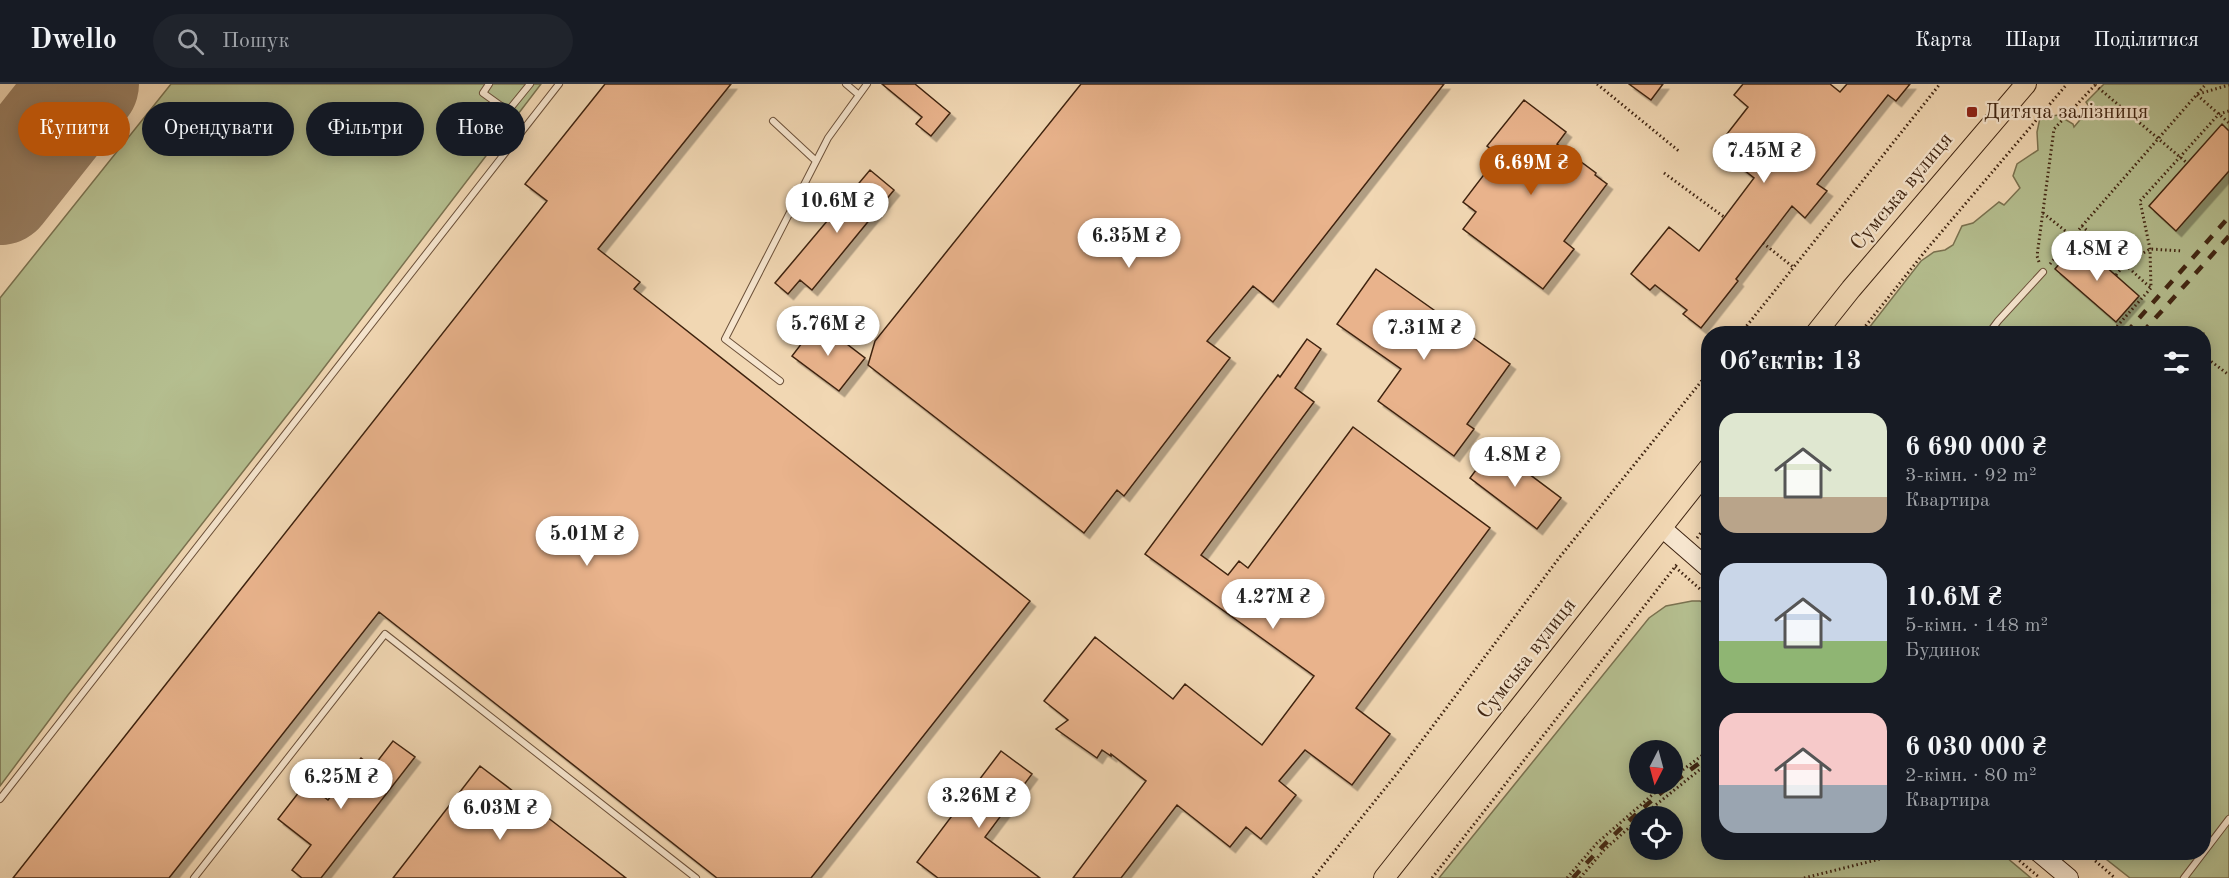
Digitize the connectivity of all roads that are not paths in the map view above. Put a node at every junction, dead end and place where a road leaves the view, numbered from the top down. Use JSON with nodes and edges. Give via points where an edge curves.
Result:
{"nodes":[{"id":1,"x":489,"y":84,"type":"edge"},
{"id":2,"x":530,"y":84,"type":"edge"},
{"id":3,"x":559,"y":84,"type":"edge"},
{"id":4,"x":846,"y":84,"type":"edge"},
{"id":5,"x":867,"y":84,"type":"edge"},
{"id":6,"x":2026,"y":84,"type":"edge"},
{"id":7,"x":859,"y":94,"type":"junction"},
{"id":8,"x":772,"y":121,"type":"dead end"},
{"id":9,"x":816,"y":161,"type":"junction"},
{"id":10,"x":2043,"y":272,"type":"road end"},
{"id":11,"x":1822,"y":326,"type":"edge"},
{"id":12,"x":1994,"y":326,"type":"edge"},
{"id":13,"x":780,"y":381,"type":"dead end"},
{"id":14,"x":1701,"y":478,"type":"edge"},
{"id":15,"x":1662,"y":528,"type":"junction"},
{"id":16,"x":1701,"y":562,"type":"edge"},
{"id":17,"x":0,"y":799,"type":"edge"},
{"id":18,"x":2229,"y":819,"type":"edge"},
{"id":19,"x":2211,"y":843,"type":"edge"},
{"id":20,"x":2048,"y":860,"type":"edge"},
{"id":21,"x":2198,"y":860,"type":"edge"},
{"id":22,"x":194,"y":878,"type":"edge"},
{"id":23,"x":696,"y":878,"type":"edge"},
{"id":24,"x":1384,"y":878,"type":"edge"},
{"id":25,"x":2069,"y":878,"type":"edge"},
{"id":26,"x":2184,"y":878,"type":"edge"}],
"edges":[{"from":1,"to":2,"type":"lane","via":[[483,93],[508,111]]},
{"from":3,"to":17,"type":"lane"},
{"from":4,"to":7,"type":"lane"},
{"from":5,"to":7,"type":"lane"},
{"from":6,"to":11,"type":"main road","name":"Сумська вулиця"},
{"from":7,"to":9,"type":"lane"},
{"from":8,"to":9,"type":"lane"},
{"from":9,"to":13,"type":"lane","via":[[726,339]]},
{"from":10,"to":12,"type":"lane"},
{"from":14,"to":15,"type":"main road","name":"Сумська вулиця"},
{"from":15,"to":16,"type":"main road"},
{"from":15,"to":24,"type":"main road","name":"Сумська вулиця"},
{"from":18,"to":19,"type":"lane"},
{"from":20,"to":25,"type":"main road"},
{"from":21,"to":26,"type":"lane"},
{"from":22,"to":23,"type":"lane","via":[[385,634]]}]}
